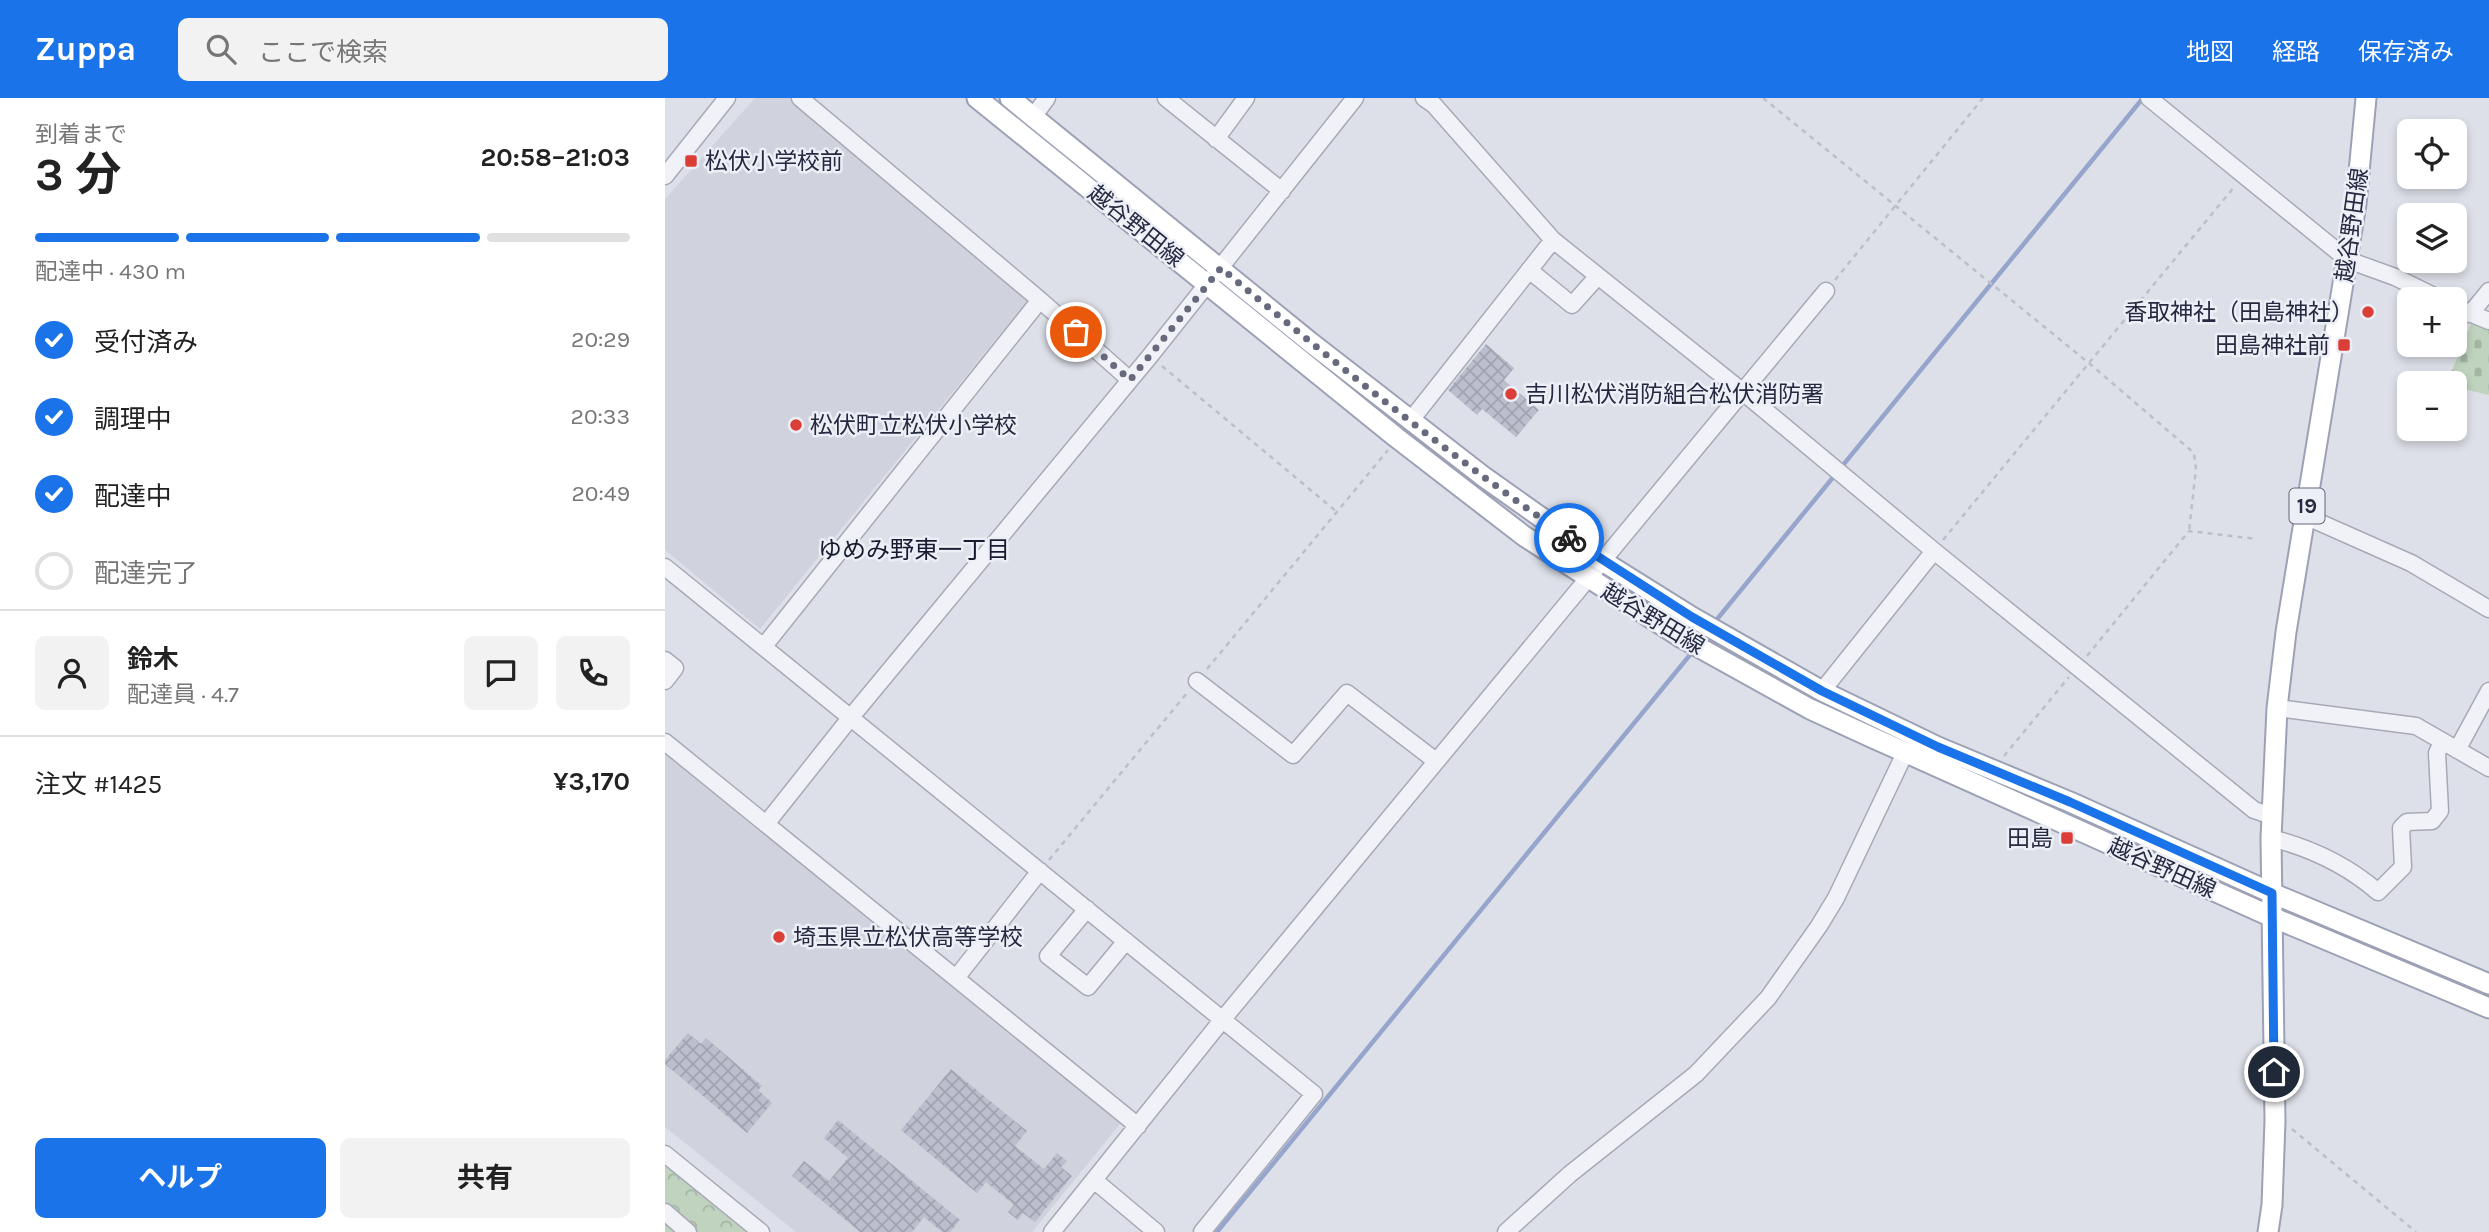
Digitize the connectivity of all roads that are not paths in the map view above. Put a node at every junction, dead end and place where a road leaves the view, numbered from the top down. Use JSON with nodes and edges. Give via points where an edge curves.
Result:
{"nodes":[{"id":1,"x":727,"y":98,"type":"edge"},
{"id":2,"x":800,"y":98,"type":"edge"},
{"id":3,"x":977,"y":98,"type":"edge"},
{"id":4,"x":1010,"y":98,"type":"edge"},
{"id":5,"x":1047,"y":98,"type":"edge"},
{"id":6,"x":1246,"y":98,"type":"edge"},
{"id":7,"x":1355,"y":98,"type":"edge"},
{"id":8,"x":1424,"y":98,"type":"edge"},
{"id":9,"x":2149,"y":98,"type":"edge"},
{"id":10,"x":2366,"y":98,"type":"edge"},
{"id":11,"x":1171,"y":100,"type":"edge"},
{"id":12,"x":1033,"y":117,"type":"junction"},
{"id":13,"x":1216,"y":139,"type":"junction"},
{"id":14,"x":668,"y":167,"type":"edge"},
{"id":15,"x":1282,"y":191,"type":"junction"},
{"id":16,"x":1553,"y":240,"type":"junction"},
{"id":17,"x":2348,"y":260,"type":"junction"},
{"id":18,"x":1221,"y":268,"type":"junction"},
{"id":19,"x":1529,"y":270,"type":"junction"},
{"id":20,"x":1598,"y":276,"type":"junction"},
{"id":21,"x":1207,"y":284,"type":"junction"},
{"id":22,"x":2415,"y":287,"type":"edge"},
{"id":23,"x":2489,"y":290,"type":"edge"},
{"id":24,"x":1826,"y":291,"type":"road end"},
{"id":25,"x":1039,"y":300,"type":"junction"},
{"id":26,"x":2467,"y":307,"type":"edge"},
{"id":27,"x":2467,"y":312,"type":"edge"},
{"id":28,"x":2489,"y":321,"type":"edge"},
{"id":29,"x":1130,"y":380,"type":"junction"},
{"id":30,"x":1743,"y":392,"type":"junction"},
{"id":31,"x":1411,"y":420,"type":"junction"},
{"id":32,"x":2305,"y":516,"type":"junction"},
{"id":33,"x":1934,"y":551,"type":"junction"},
{"id":34,"x":1604,"y":562,"type":"junction"},
{"id":35,"x":665,"y":568,"type":"edge"},
{"id":36,"x":1588,"y":580,"type":"junction"},
{"id":37,"x":2489,"y":609,"type":"edge"},
{"id":38,"x":764,"y":646,"type":"junction"},
{"id":39,"x":665,"y":660,"type":"edge"},
{"id":40,"x":665,"y":681,"type":"edge"},
{"id":41,"x":1197,"y":681,"type":"dead end"},
{"id":42,"x":1822,"y":691,"type":"junction"},
{"id":43,"x":2489,"y":691,"type":"edge"},
{"id":44,"x":2277,"y":708,"type":"junction"},
{"id":45,"x":851,"y":717,"type":"junction"},
{"id":46,"x":665,"y":742,"type":"edge"},
{"id":47,"x":2450,"y":746,"type":"junction"},
{"id":48,"x":1905,"y":753,"type":"junction"},
{"id":49,"x":1436,"y":761,"type":"junction"},
{"id":50,"x":2489,"y":768,"type":"edge"},
{"id":51,"x":2272,"y":816,"type":"junction"},
{"id":52,"x":766,"y":824,"type":"junction"},
{"id":53,"x":2271,"y":838,"type":"junction"},
{"id":54,"x":1040,"y":871,"type":"junction"},
{"id":55,"x":2272,"y":893,"type":"junction"},
{"id":56,"x":1087,"y":909,"type":"junction"},
{"id":57,"x":2272,"y":916,"type":"junction"},
{"id":58,"x":1126,"y":941,"type":"junction"},
{"id":59,"x":956,"y":978,"type":"junction"},
{"id":60,"x":2489,"y":984,"type":"edge"},
{"id":61,"x":2489,"y":1008,"type":"edge"},
{"id":62,"x":1223,"y":1019,"type":"junction"},
{"id":63,"x":1138,"y":1126,"type":"junction"},
{"id":64,"x":665,"y":1154,"type":"edge"},
{"id":65,"x":1094,"y":1180,"type":"junction"},
{"id":66,"x":665,"y":1212,"type":"edge"},
{"id":67,"x":688,"y":1232,"type":"edge"},
{"id":68,"x":761,"y":1232,"type":"edge"},
{"id":69,"x":1052,"y":1232,"type":"edge"},
{"id":70,"x":1156,"y":1232,"type":"edge"},
{"id":71,"x":1202,"y":1232,"type":"edge"},
{"id":72,"x":1506,"y":1232,"type":"edge"},
{"id":73,"x":2268,"y":1232,"type":"edge"}],
"edges":[{"from":1,"to":14,"type":"street"},
{"from":2,"to":25,"type":"street"},
{"from":3,"to":21,"type":"main road","name":"越谷野田線"},
{"from":4,"to":12,"type":"main road","name":"越谷野田線"},
{"from":5,"to":12,"type":"street"},
{"from":6,"to":13,"type":"street"},
{"from":7,"to":15,"type":"street"},
{"from":8,"to":16,"type":"street"},
{"from":9,"to":17,"type":"street"},
{"from":10,"to":17,"type":"main road","name":"越谷野田線","number":"19"},
{"from":11,"to":13,"type":"street"},
{"from":12,"to":18,"type":"main road","name":"越谷野田線"},
{"from":13,"to":15,"type":"street"},
{"from":15,"to":18,"type":"street"},
{"from":16,"to":19,"type":"street"},
{"from":16,"to":20,"type":"street"},
{"from":17,"to":22,"type":"street"},
{"from":17,"to":32,"type":"main road","name":"越谷野田線","number":"19"},
{"from":18,"to":21,"type":"street"},
{"from":18,"to":31,"type":"main road","name":"越谷野田線"},
{"from":19,"to":20,"type":"street","via":[[1573,305]]},
{"from":19,"to":31,"type":"street"},
{"from":20,"to":30,"type":"street"},
{"from":21,"to":29,"type":"street"},
{"from":21,"to":36,"type":"main road","name":"越谷野田線","via":[[1480,504]]},
{"from":23,"to":26,"type":"street"},
{"from":24,"to":30,"type":"street"},
{"from":25,"to":29,"type":"street"},
{"from":25,"to":38,"type":"street"},
{"from":27,"to":28,"type":"street"},
{"from":29,"to":45,"type":"street"},
{"from":30,"to":33,"type":"street"},
{"from":30,"to":34,"type":"street"},
{"from":31,"to":34,"type":"main road","name":"越谷野田線"},
{"from":32,"to":37,"type":"street","via":[[2411,563]]},
{"from":32,"to":44,"type":"main road","name":"越谷野田線","number":"19"},
{"from":33,"to":42,"type":"street"},
{"from":33,"to":51,"type":"street","via":[[2254,810]]},
{"from":34,"to":36,"type":"street"},
{"from":34,"to":42,"type":"main road","name":"越谷野田線"},
{"from":35,"to":38,"type":"street"},
{"from":36,"to":48,"type":"main road","name":"越谷野田線","via":[[1765,685]]},
{"from":36,"to":49,"type":"street"},
{"from":38,"to":45,"type":"street"},
{"from":39,"to":40,"type":"street","via":[[675,668]]},
{"from":41,"to":49,"type":"street","via":[[1293,755],[1347,693]]},
{"from":42,"to":55,"type":"main road","name":"越谷野田線","via":[[1938,747]]},
{"from":43,"to":47,"type":"street"},
{"from":44,"to":47,"type":"street","via":[[2416,726]]},
{"from":44,"to":51,"type":"main road","name":"越谷野田線","number":"19"},
{"from":45,"to":52,"type":"street"},
{"from":45,"to":54,"type":"street"},
{"from":46,"to":52,"type":"street"},
{"from":47,"to":50,"type":"street"},
{"from":47,"to":53,"type":"street","via":[[2437,753],[2440,811],[2432,821],[2407,822],[2401,828],[2403,867],[2378,892],[2357,874],[2296,844]]},
{"from":48,"to":57,"type":"main road","name":"越谷野田線"},
{"from":48,"to":72,"type":"street","via":[[1836,898],[1768,998],[1696,1074],[1570,1174]]},
{"from":49,"to":62,"type":"street"},
{"from":51,"to":53,"type":"main road","name":"越谷野田線","number":"19"},
{"from":52,"to":59,"type":"street"},
{"from":53,"to":55,"type":"main road","name":"越谷野田線","number":"19"},
{"from":54,"to":56,"type":"street"},
{"from":54,"to":59,"type":"street"},
{"from":55,"to":57,"type":"main road","name":"越谷野田線","number":"19"},
{"from":55,"to":60,"type":"main road","name":"越谷野田線"},
{"from":56,"to":58,"type":"street"},
{"from":56,"to":58,"type":"street","via":[[1048,956],[1088,987]]},
{"from":57,"to":61,"type":"main road","name":"越谷野田線"},
{"from":57,"to":73,"type":"main road","via":[[2275,1121]]},
{"from":58,"to":62,"type":"street"},
{"from":59,"to":63,"type":"street"},
{"from":62,"to":63,"type":"street"},
{"from":62,"to":71,"type":"street","via":[[1314,1094]]},
{"from":63,"to":65,"type":"street"},
{"from":64,"to":68,"type":"street"},
{"from":65,"to":69,"type":"street"},
{"from":65,"to":70,"type":"street"},
{"from":66,"to":67,"type":"street"}]}
